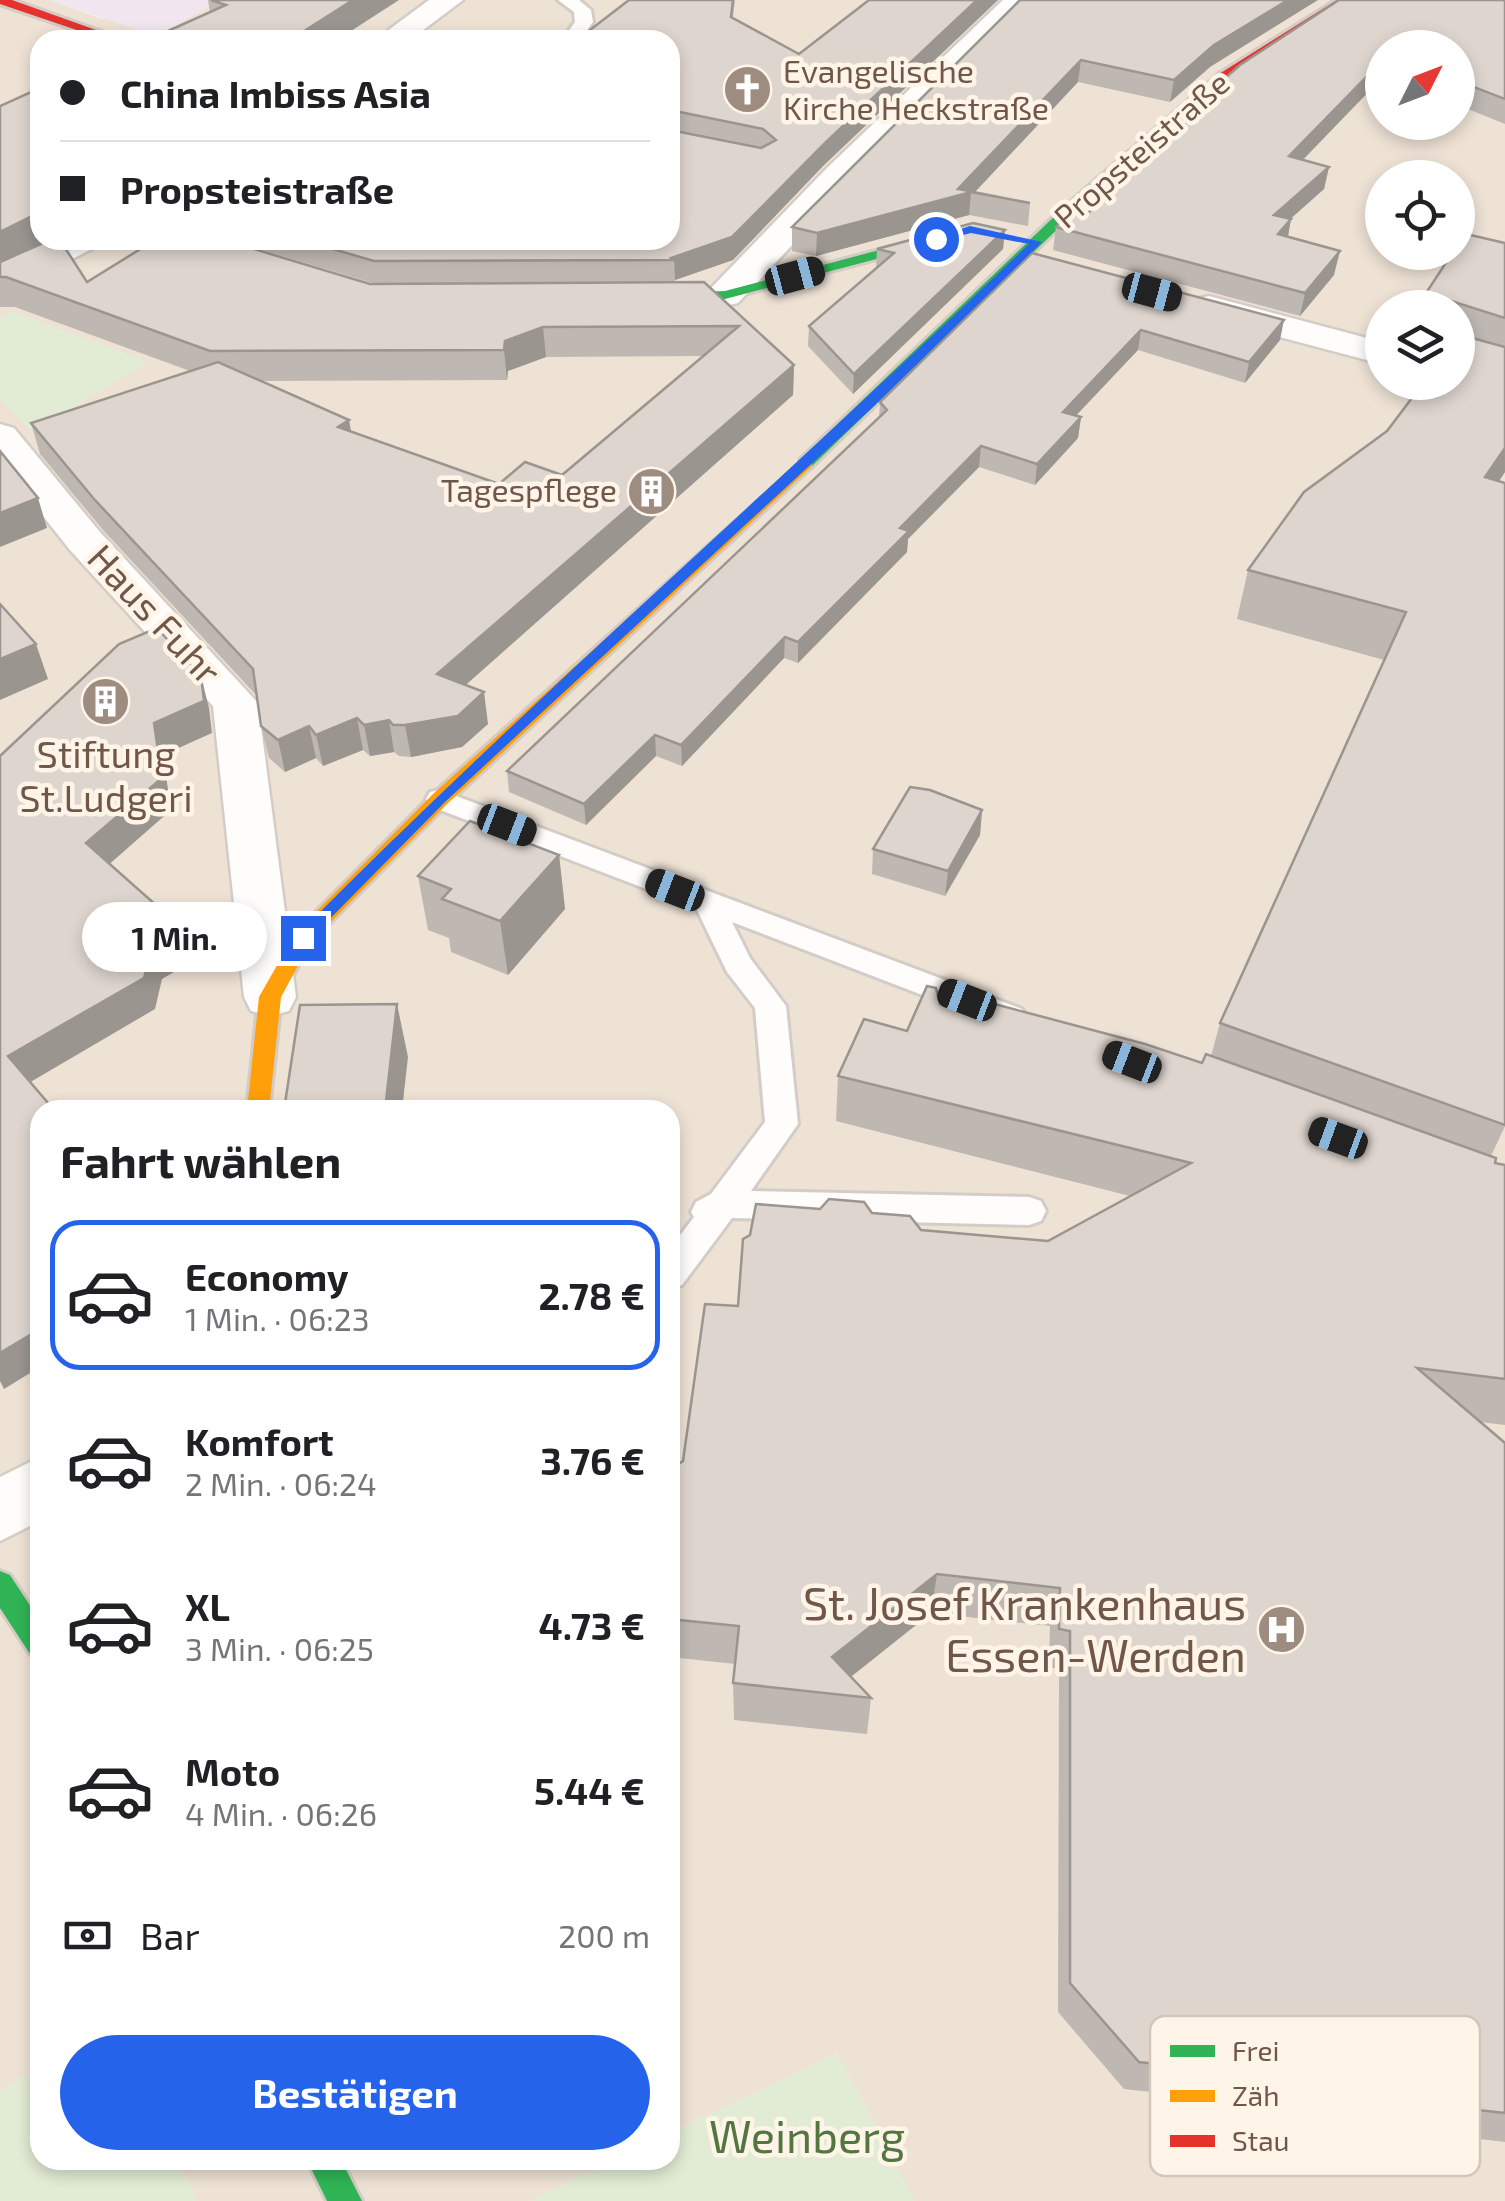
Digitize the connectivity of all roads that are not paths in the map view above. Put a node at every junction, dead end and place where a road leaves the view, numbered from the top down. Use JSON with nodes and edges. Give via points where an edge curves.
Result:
{"nodes":[{"id":1,"x":448,"y":0,"type":"edge"},
{"id":2,"x":567,"y":0,"type":"edge"},
{"id":3,"x":1020,"y":0,"type":"edge"},
{"id":4,"x":1345,"y":0,"type":"edge"},
{"id":5,"x":2,"y":2,"type":"edge"},
{"id":6,"x":87,"y":30,"type":"edge"},
{"id":7,"x":404,"y":30,"type":"edge"},
{"id":8,"x":579,"y":30,"type":"edge"},
{"id":9,"x":970,"y":230,"type":"edge"},
{"id":10,"x":65,"y":250,"type":"edge"},
{"id":11,"x":0,"y":284,"type":"edge"},
{"id":12,"x":725,"y":295,"type":"junction"},
{"id":13,"x":1171,"y":296,"type":"edge"},
{"id":14,"x":622,"y":298,"type":"edge"},
{"id":15,"x":1365,"y":348,"type":"edge"},
{"id":16,"x":1,"y":438,"type":"edge"},
{"id":17,"x":440,"y":799,"type":"junction"},
{"id":18,"x":708,"y":903,"type":"junction"},
{"id":19,"x":270,"y":997,"type":"junction"},
{"id":20,"x":1046,"y":1030,"type":"edge"},
{"id":21,"x":259,"y":1100,"type":"edge"},
{"id":22,"x":722,"y":1204,"type":"junction"},
{"id":23,"x":1029,"y":1211,"type":"dead end"},
{"id":24,"x":680,"y":1229,"type":"edge"},
{"id":25,"x":680,"y":1261,"type":"edge"},
{"id":26,"x":30,"y":1492,"type":"edge"},
{"id":27,"x":0,"y":1512,"type":"edge"},
{"id":28,"x":0,"y":1584,"type":"edge"},
{"id":29,"x":30,"y":1630,"type":"edge"},
{"id":30,"x":329,"y":2170,"type":"edge"},
{"id":31,"x":345,"y":2201,"type":"edge"}],
"edges":[{"from":1,"to":7,"type":"street"},
{"from":2,"to":8,"type":"lane","via":[[582,10]]},
{"from":3,"to":12,"type":"street"},
{"from":4,"to":17,"type":"street","name":"Propsteistraße","via":[[1223,77]]},
{"from":5,"to":6,"type":"street"},
{"from":9,"to":12,"type":"street"},
{"from":10,"to":11,"type":"street"},
{"from":12,"to":14,"type":"street"},
{"from":13,"to":15,"type":"street"},
{"from":16,"to":19,"type":"street","name":"Haus Fuhr","via":[[85,541],[235,703]]},
{"from":17,"to":18,"type":"lane"},
{"from":17,"to":19,"type":"street","name":"Propsteistraße","via":[[303,938]]},
{"from":18,"to":20,"type":"lane","via":[[961,1014]]},
{"from":18,"to":22,"type":"lane","via":[[738,964],[770,1006],[782,1124]]},
{"from":19,"to":21,"type":"street","name":"Propsteistraße"},
{"from":22,"to":23,"type":"lane"},
{"from":22,"to":24,"type":"lane"},
{"from":22,"to":25,"type":"lane"},
{"from":26,"to":27,"type":"street"},
{"from":28,"to":29,"type":"street"},
{"from":30,"to":31,"type":"street"}]}
